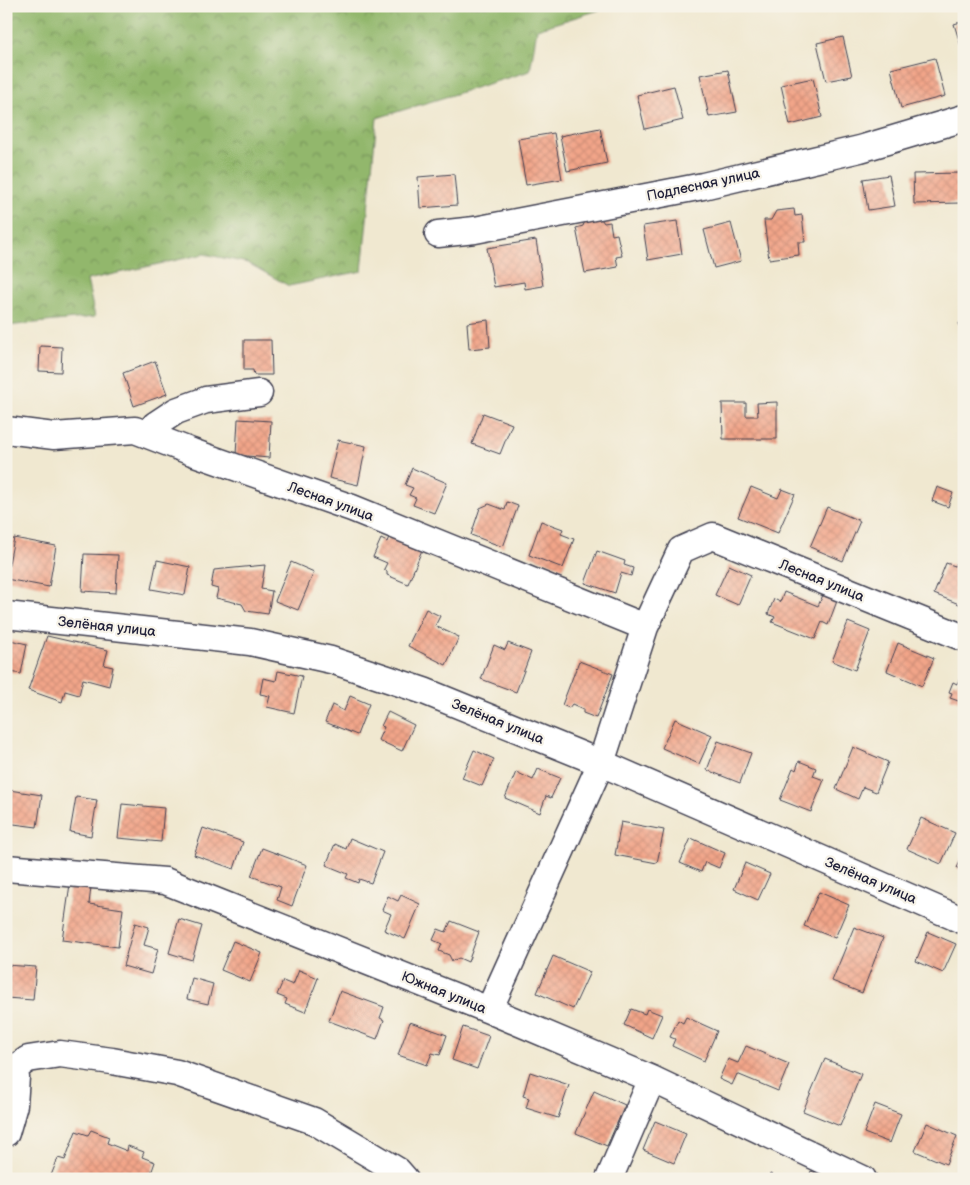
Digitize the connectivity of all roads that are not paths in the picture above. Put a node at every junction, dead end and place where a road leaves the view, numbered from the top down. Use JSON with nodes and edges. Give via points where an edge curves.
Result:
{"nodes":[{"id":1,"x":964,"y":118,"type":"edge"},
{"id":2,"x":438,"y":234,"type":"dead end"},
{"id":3,"x":259,"y":393,"type":"dead end"},
{"id":4,"x":6,"y":430,"type":"edge"},
{"id":5,"x":152,"y":435,"type":"junction"},
{"id":6,"x":6,"y":615,"type":"edge"},
{"id":7,"x":645,"y":627,"type":"junction"},
{"id":8,"x":964,"y":638,"type":"edge"},
{"id":9,"x":600,"y":763,"type":"junction"},
{"id":10,"x":6,"y":868,"type":"edge"},
{"id":11,"x":964,"y":920,"type":"edge"},
{"id":12,"x":489,"y":1010,"type":"junction"},
{"id":13,"x":9,"y":1068,"type":"edge"},
{"id":14,"x":652,"y":1078,"type":"junction"},
{"id":15,"x":6,"y":1134,"type":"edge"},
{"id":16,"x":405,"y":1179,"type":"edge"},
{"id":17,"x":609,"y":1179,"type":"edge"},
{"id":18,"x":863,"y":1179,"type":"edge"}],
"edges":[{"from":1,"to":2,"type":"street","name":"Подлесная улица","via":[[860,149],[703,186],[475,230]]},
{"from":3,"to":5,"type":"street","via":[[206,400],[155,425]]},
{"from":4,"to":5,"type":"street","name":"Лесная улица","via":[[54,436],[136,430]]},
{"from":5,"to":7,"type":"street","name":"Лесная улица","via":[[352,508]]},
{"from":6,"to":9,"type":"street","name":"Зелёная улица","via":[[250,642],[332,660],[424,691]]},
{"from":7,"to":8,"type":"street","name":"Лесная улица","via":[[681,550],[713,536]]},
{"from":7,"to":9,"type":"street"},
{"from":9,"to":11,"type":"street","name":"Зелёная улица"},
{"from":9,"to":12,"type":"street"},
{"from":10,"to":12,"type":"street","name":"Южная улица","via":[[165,881]]},
{"from":12,"to":14,"type":"street","name":"Южная улица"},
{"from":13,"to":15,"type":"street","via":[[16,1077],[14,1105]]},
{"from":13,"to":16,"type":"street","via":[[28,1059],[60,1054],[177,1073],[314,1121],[398,1171]]},
{"from":14,"to":17,"type":"street"},
{"from":14,"to":18,"type":"street","name":"Южная улица"}]}
